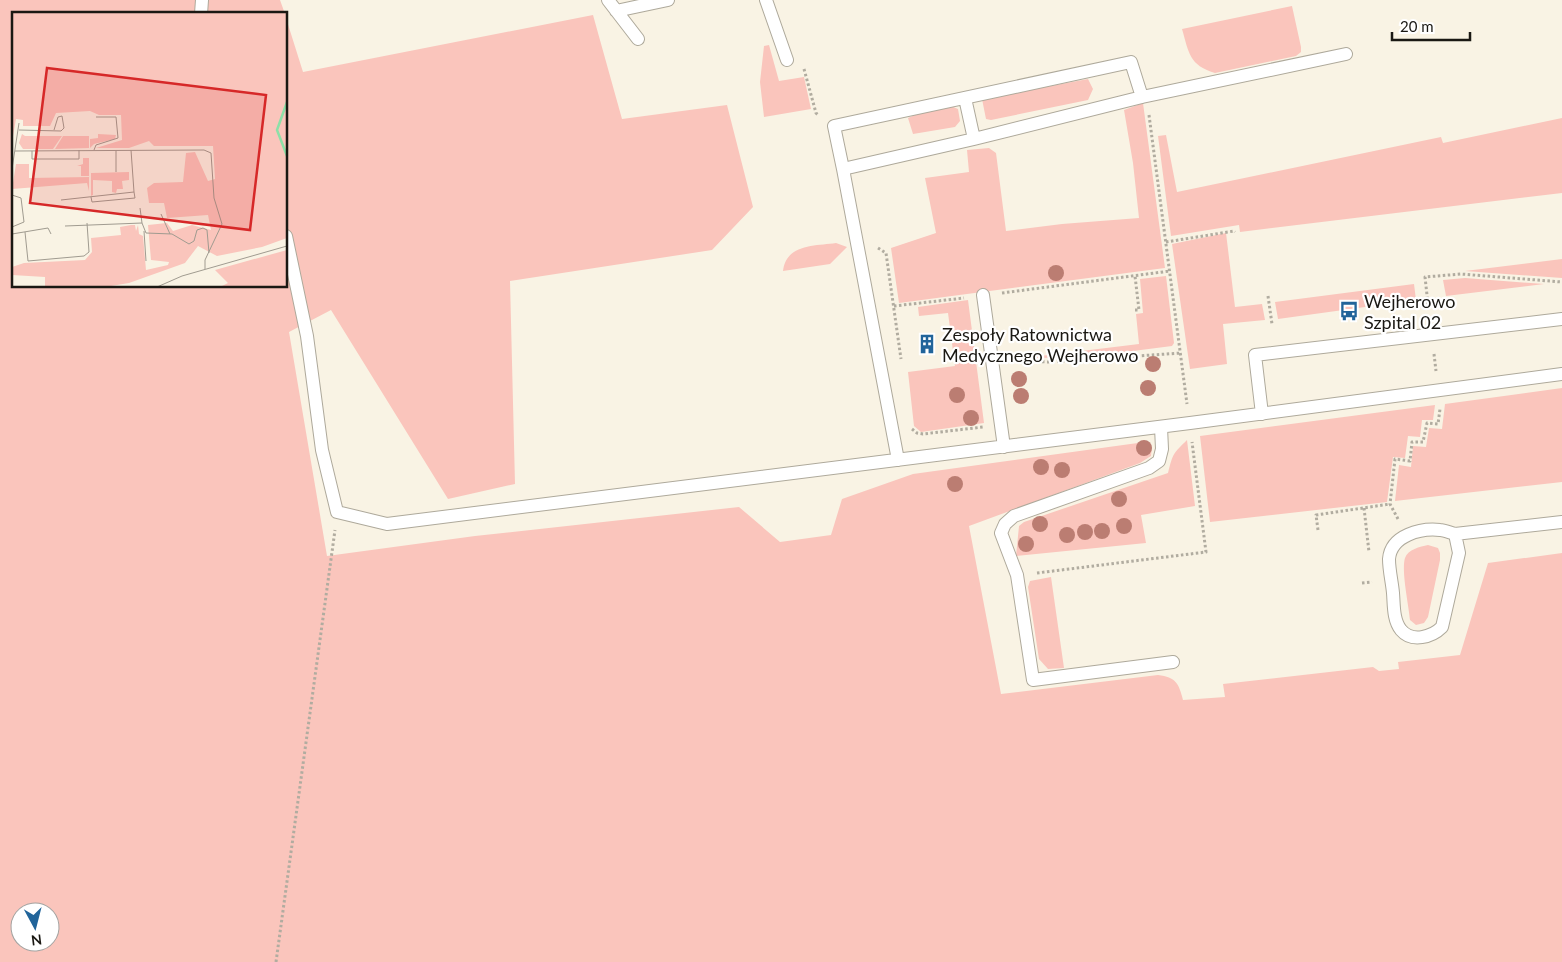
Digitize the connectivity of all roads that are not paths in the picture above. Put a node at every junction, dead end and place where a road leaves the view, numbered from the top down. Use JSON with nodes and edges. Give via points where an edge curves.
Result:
{"nodes":[{"id":1,"x":608,"y":0,"type":"edge"},
{"id":2,"x":668,"y":0,"type":"edge"},
{"id":3,"x":766,"y":0,"type":"edge"},
{"id":4,"x":616,"y":11,"type":"junction"},
{"id":5,"x":638,"y":39,"type":"dead end"},
{"id":6,"x":1346,"y":54,"type":"dead end"},
{"id":7,"x":787,"y":60,"type":"dead end"},
{"id":8,"x":1142,"y":97,"type":"junction"},
{"id":9,"x":965,"y":98,"type":"junction"},
{"id":10,"x":974,"y":139,"type":"junction"},
{"id":11,"x":843,"y":169,"type":"junction"},
{"id":12,"x":288,"y":246,"type":"edge"},
{"id":13,"x":983,"y":295,"type":"road end"},
{"id":14,"x":1562,"y":319,"type":"edge"},
{"id":15,"x":1562,"y":374,"type":"edge"},
{"id":16,"x":1262,"y":414,"type":"junction"},
{"id":17,"x":1161,"y":427,"type":"junction"},
{"id":18,"x":1004,"y":447,"type":"junction"},
{"id":19,"x":898,"y":460,"type":"junction"},
{"id":20,"x":1562,"y":522,"type":"edge"},
{"id":21,"x":1455,"y":534,"type":"junction"},
{"id":22,"x":1172,"y":662,"type":"dead end"}],
"edges":[{"from":1,"to":4,"type":"lane"},
{"from":2,"to":4,"type":"lane"},
{"from":3,"to":7,"type":"lane"},
{"from":4,"to":5,"type":"lane"},
{"from":6,"to":8,"type":"lane"},
{"from":8,"to":9,"type":"lane","via":[[1131,62]]},
{"from":8,"to":10,"type":"lane"},
{"from":9,"to":10,"type":"lane"},
{"from":9,"to":11,"type":"lane","via":[[834,126]]},
{"from":10,"to":11,"type":"lane"},
{"from":11,"to":19,"type":"lane"},
{"from":12,"to":19,"type":"lane","via":[[307,336],[322,450],[337,512],[386,524]]},
{"from":13,"to":18,"type":"lane"},
{"from":14,"to":16,"type":"lane","via":[[1255,355]]},
{"from":15,"to":16,"type":"lane"},
{"from":16,"to":17,"type":"lane"},
{"from":17,"to":18,"type":"lane"},
{"from":17,"to":22,"type":"lane","via":[[1159,461],[1149,468],[1014,516],[1001,533],[1016,575],[1034,680]]},
{"from":18,"to":19,"type":"lane"},
{"from":20,"to":21,"type":"lane"},
{"from":21,"to":21,"type":"lane","via":[[1420,530],[1406,535],[1393,546],[1389,558],[1395,618],[1402,631],[1411,636],[1425,637],[1442,627],[1460,553]]}]}
